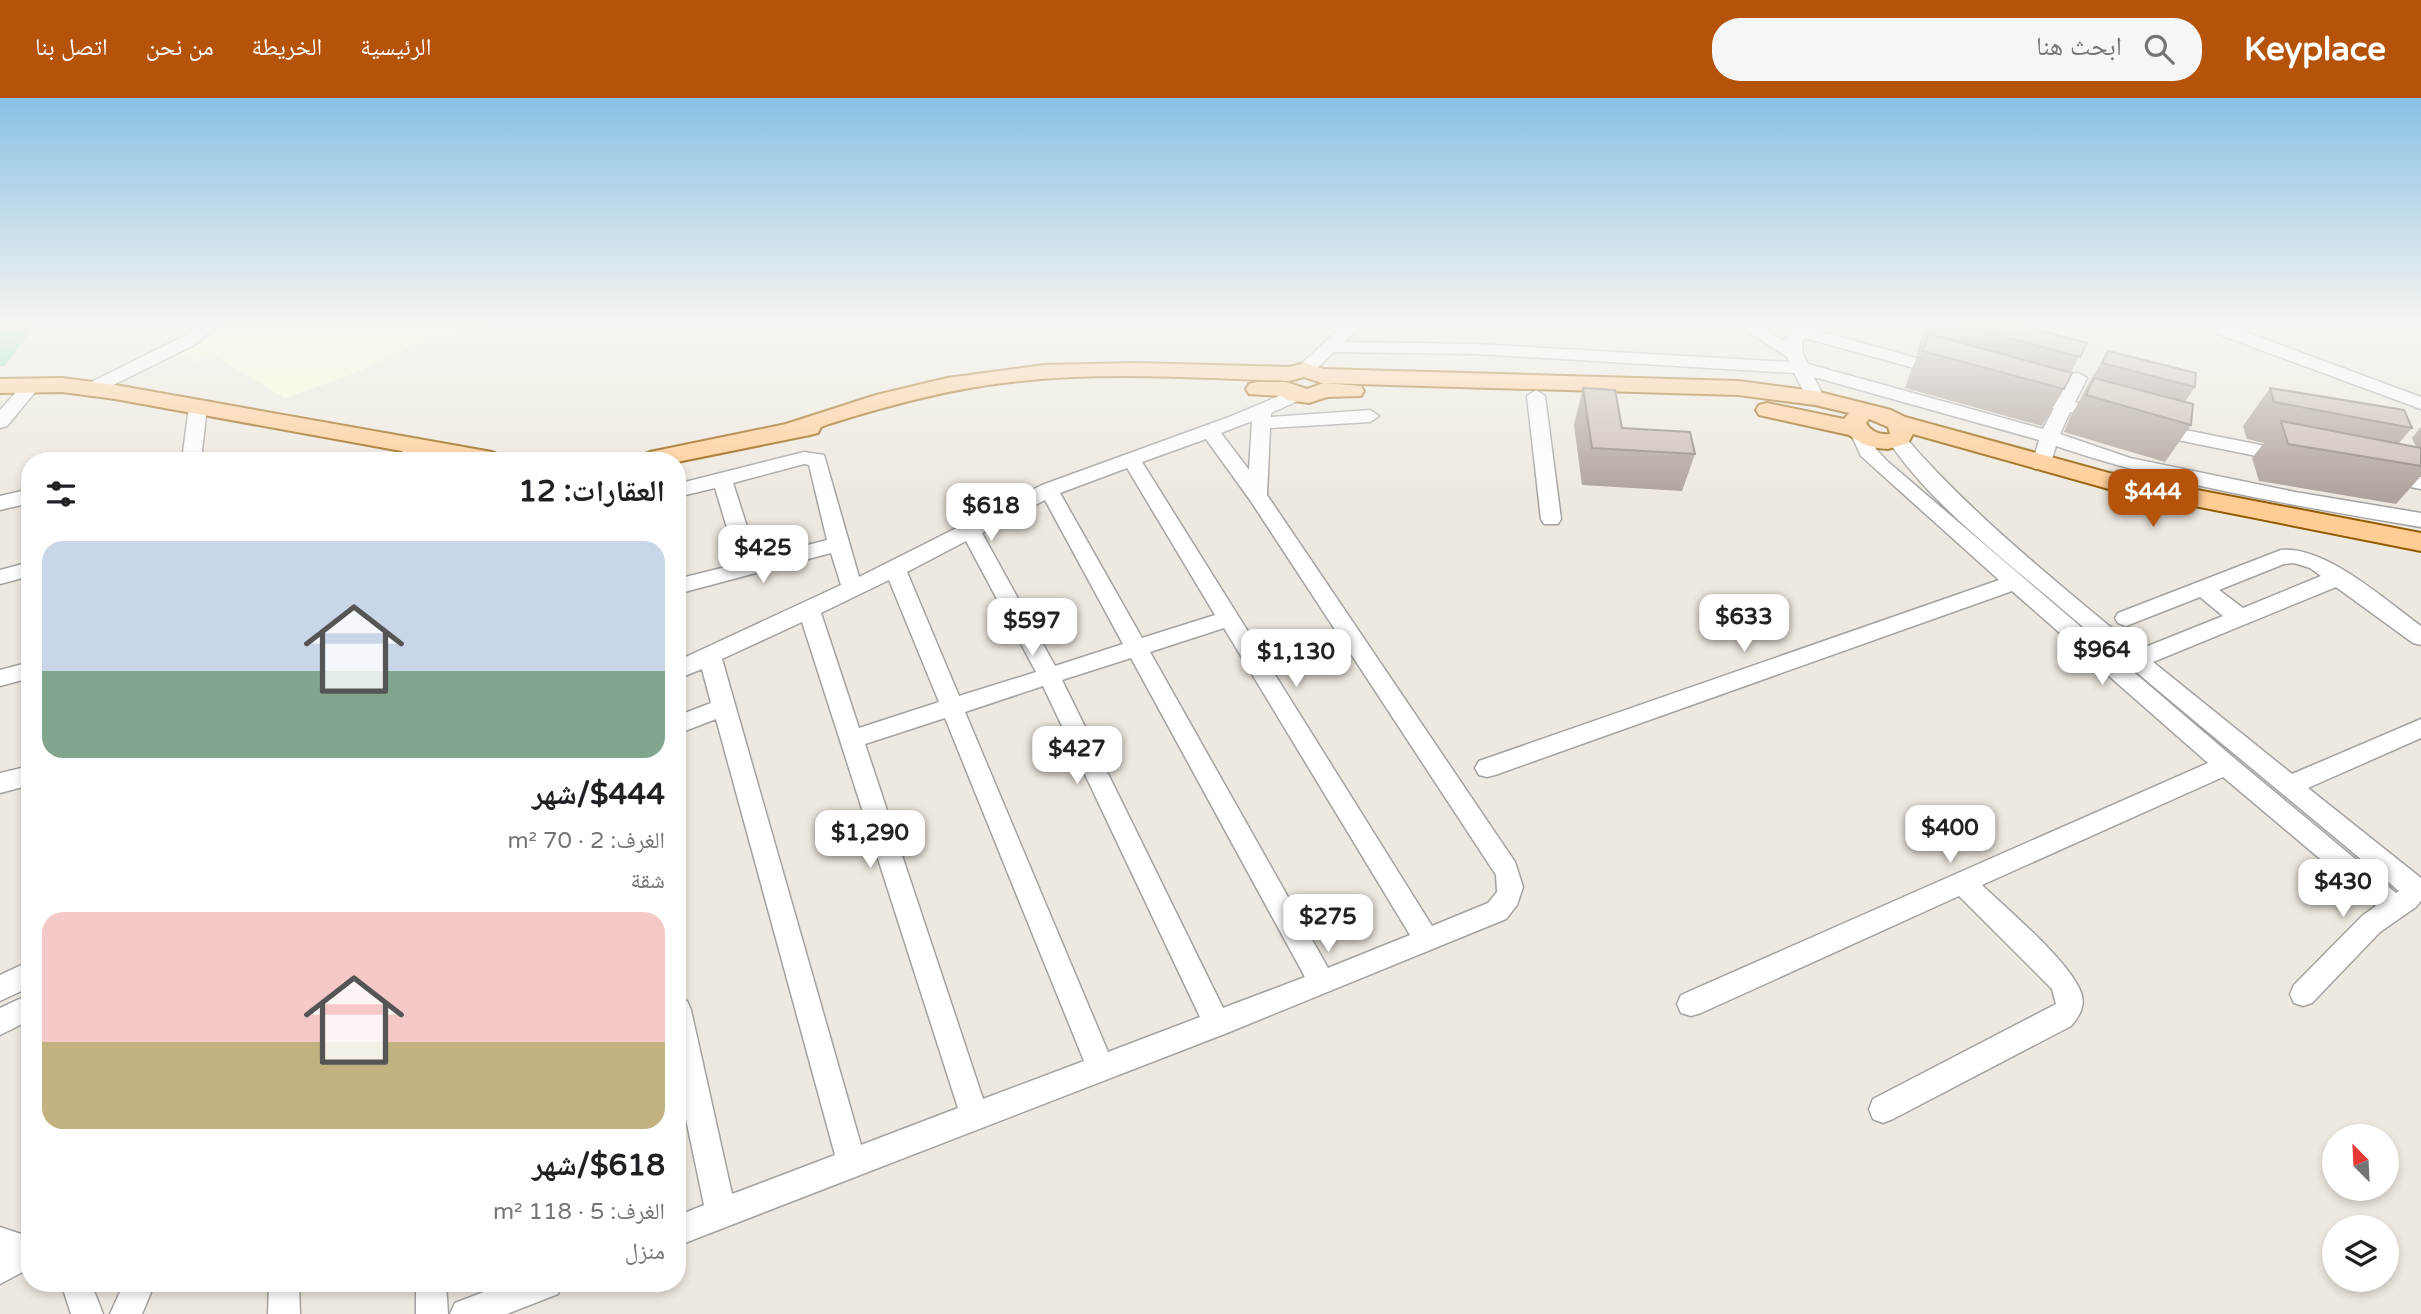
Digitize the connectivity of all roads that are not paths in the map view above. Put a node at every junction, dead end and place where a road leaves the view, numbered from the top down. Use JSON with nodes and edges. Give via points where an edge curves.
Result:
{"nodes":[{"id":1,"x":106,"y":382,"type":"edge"},
{"id":2,"x":1304,"y":382,"type":"junction"},
{"id":3,"x":1803,"y":382,"type":"edge"},
{"id":4,"x":1866,"y":382,"type":"edge"},
{"id":5,"x":2076,"y":382,"type":"edge"},
{"id":6,"x":2364,"y":382,"type":"edge"},
{"id":7,"x":2404,"y":382,"type":"edge"},
{"id":8,"x":32,"y":385,"type":"junction"},
{"id":9,"x":0,"y":386,"type":"edge"},
{"id":10,"x":91,"y":389,"type":"junction"},
{"id":11,"x":2421,"y":389,"type":"edge"},
{"id":12,"x":2013,"y":391,"type":"edge"},
{"id":13,"x":1536,"y":396,"type":"junction"},
{"id":14,"x":2421,"y":403,"type":"edge"},
{"id":15,"x":2065,"y":406,"type":"junction"},
{"id":16,"x":198,"y":407,"type":"junction"},
{"id":17,"x":1809,"y":407,"type":"junction"},
{"id":18,"x":1263,"y":416,"type":"junction"},
{"id":19,"x":1370,"y":416,"type":"dead end"},
{"id":20,"x":0,"y":422,"type":"edge"},
{"id":21,"x":1862,"y":425,"type":"junction"},
{"id":22,"x":1210,"y":431,"type":"junction"},
{"id":23,"x":1898,"y":433,"type":"junction"},
{"id":24,"x":2188,"y":437,"type":"junction"},
{"id":25,"x":2049,"y":438,"type":"junction"},
{"id":26,"x":188,"y":452,"type":"edge"},
{"id":27,"x":408,"y":452,"type":"edge"},
{"id":28,"x":686,"y":452,"type":"edge"},
{"id":29,"x":1130,"y":458,"type":"junction"},
{"id":30,"x":1873,"y":458,"type":"junction"},
{"id":31,"x":2394,"y":458,"type":"edge"},
{"id":32,"x":2309,"y":461,"type":"edge"},
{"id":33,"x":2042,"y":465,"type":"junction"},
{"id":34,"x":2362,"y":471,"type":"edge"},
{"id":35,"x":2180,"y":476,"type":"junction"},
{"id":36,"x":722,"y":479,"type":"junction"},
{"id":37,"x":2412,"y":481,"type":"edge"},
{"id":38,"x":686,"y":489,"type":"edge"},
{"id":39,"x":1049,"y":490,"type":"junction"},
{"id":40,"x":1257,"y":495,"type":"junction"},
{"id":41,"x":21,"y":498,"type":"edge"},
{"id":42,"x":0,"y":503,"type":"edge"},
{"id":43,"x":1551,"y":519,"type":"dead end"},
{"id":44,"x":2416,"y":519,"type":"edge"},
{"id":45,"x":971,"y":531,"type":"junction"},
{"id":46,"x":2421,"y":542,"type":"edge"},
{"id":47,"x":838,"y":544,"type":"junction"},
{"id":48,"x":2421,"y":558,"type":"edge"},
{"id":49,"x":749,"y":567,"type":"junction"},
{"id":50,"x":895,"y":569,"type":"junction"},
{"id":51,"x":21,"y":571,"type":"edge"},
{"id":52,"x":0,"y":577,"type":"edge"},
{"id":53,"x":2337,"y":578,"type":"junction"},
{"id":54,"x":2015,"y":582,"type":"junction"},
{"id":55,"x":686,"y":584,"type":"edge"},
{"id":56,"x":2202,"y":588,"type":"junction"},
{"id":57,"x":853,"y":589,"type":"junction"},
{"id":58,"x":809,"y":610,"type":"junction"},
{"id":59,"x":2241,"y":617,"type":"junction"},
{"id":60,"x":2126,"y":618,"type":"dead end"},
{"id":61,"x":1227,"y":619,"type":"junction"},
{"id":62,"x":2421,"y":637,"type":"edge"},
{"id":63,"x":1137,"y":648,"type":"junction"},
{"id":64,"x":710,"y":657,"type":"junction"},
{"id":65,"x":2135,"y":660,"type":"junction"},
{"id":66,"x":686,"y":667,"type":"edge"},
{"id":67,"x":21,"y":672,"type":"edge"},
{"id":68,"x":1049,"y":676,"type":"junction"},
{"id":69,"x":0,"y":678,"type":"edge"},
{"id":70,"x":954,"y":706,"type":"junction"},
{"id":71,"x":724,"y":707,"type":"junction"},
{"id":72,"x":686,"y":722,"type":"edge"},
{"id":73,"x":2421,"y":727,"type":"edge"},
{"id":74,"x":852,"y":739,"type":"junction"},
{"id":75,"x":2226,"y":765,"type":"junction"},
{"id":76,"x":1487,"y":768,"type":"dead end"},
{"id":77,"x":21,"y":777,"type":"edge"},
{"id":78,"x":0,"y":783,"type":"edge"},
{"id":79,"x":2289,"y":786,"type":"junction"},
{"id":80,"x":1964,"y":884,"type":"junction"},
{"id":81,"x":2419,"y":890,"type":"edge"},
{"id":82,"x":2395,"y":907,"type":"junction"},
{"id":83,"x":1427,"y":940,"type":"junction"},
{"id":84,"x":21,"y":978,"type":"edge"},
{"id":85,"x":1322,"y":982,"type":"junction"},
{"id":86,"x":0,"y":989,"type":"edge"},
{"id":87,"x":2303,"y":994,"type":"dead end"},
{"id":88,"x":1691,"y":1004,"type":"dead end"},
{"id":89,"x":21,"y":1011,"type":"edge"},
{"id":90,"x":0,"y":1022,"type":"edge"},
{"id":91,"x":1217,"y":1024,"type":"junction"},
{"id":92,"x":686,"y":1052,"type":"edge"},
{"id":93,"x":1101,"y":1068,"type":"junction"},
{"id":94,"x":1883,"y":1109,"type":"dead end"},
{"id":95,"x":975,"y":1116,"type":"junction"},
{"id":96,"x":852,"y":1163,"type":"junction"},
{"id":97,"x":721,"y":1214,"type":"junction"},
{"id":98,"x":686,"y":1228,"type":"edge"},
{"id":99,"x":19,"y":1249,"type":"edge"},
{"id":100,"x":0,"y":1269,"type":"edge"},
{"id":101,"x":79,"y":1292,"type":"edge"},
{"id":102,"x":136,"y":1292,"type":"edge"},
{"id":103,"x":284,"y":1292,"type":"edge"},
{"id":104,"x":431,"y":1292,"type":"edge"},
{"id":105,"x":523,"y":1292,"type":"edge"},
{"id":106,"x":87,"y":1314,"type":"edge"},
{"id":107,"x":126,"y":1314,"type":"edge"},
{"id":108,"x":284,"y":1314,"type":"edge"},
{"id":109,"x":432,"y":1314,"type":"edge"},
{"id":110,"x":466,"y":1314,"type":"edge"}],
"edges":[{"from":1,"to":10,"type":"street"},
{"from":2,"to":13,"type":"main road"},
{"from":2,"to":17,"type":"main road","via":[[1707,386]]},
{"from":2,"to":18,"type":"street"},
{"from":2,"to":28,"type":"main road","via":[[1037,390],[945,403],[852,424],[791,430]]},
{"from":3,"to":17,"type":"street"},
{"from":4,"to":25,"type":"street"},
{"from":5,"to":15,"type":"street"},
{"from":6,"to":14,"type":"street"},
{"from":7,"to":11,"type":"street"},
{"from":8,"to":9,"type":"main road"},
{"from":8,"to":10,"type":"main road"},
{"from":8,"to":20,"type":"street"},
{"from":10,"to":16,"type":"main road"},
{"from":12,"to":15,"type":"street"},
{"from":13,"to":17,"type":"main road"},
{"from":13,"to":43,"type":"street"},
{"from":15,"to":24,"type":"street"},
{"from":15,"to":25,"type":"street"},
{"from":16,"to":26,"type":"street"},
{"from":16,"to":27,"type":"main road"},
{"from":17,"to":21,"type":"main road"},
{"from":17,"to":30,"type":"main road"},
{"from":18,"to":19,"type":"street"},
{"from":18,"to":22,"type":"street"},
{"from":18,"to":40,"type":"street"},
{"from":21,"to":23,"type":"main road","via":[[1878,441]]},
{"from":21,"to":30,"type":"street"},
{"from":22,"to":29,"type":"street"},
{"from":22,"to":40,"type":"street"},
{"from":23,"to":33,"type":"main road"},
{"from":23,"to":48,"type":"main road","via":[[2042,479],[2146,505]]},
{"from":23,"to":65,"type":"street","via":[[1952,503]]},
{"from":24,"to":32,"type":"street"},
{"from":24,"to":35,"type":"street"},
{"from":25,"to":33,"type":"street"},
{"from":25,"to":35,"type":"street"},
{"from":29,"to":39,"type":"street"},
{"from":29,"to":61,"type":"street"},
{"from":30,"to":54,"type":"street"},
{"from":31,"to":37,"type":"street"},
{"from":33,"to":46,"type":"main road"},
{"from":34,"to":37,"type":"street"},
{"from":35,"to":44,"type":"street"},
{"from":36,"to":38,"type":"street"},
{"from":36,"to":47,"type":"street","via":[[804,458],[817,459]]},
{"from":36,"to":49,"type":"street"},
{"from":37,"to":44,"type":"street"},
{"from":39,"to":45,"type":"street"},
{"from":39,"to":63,"type":"street"},
{"from":40,"to":83,"type":"street","via":[[1510,877],[1510,895],[1497,911]]},
{"from":41,"to":42,"type":"street"},
{"from":45,"to":50,"type":"street"},
{"from":45,"to":68,"type":"street"},
{"from":47,"to":49,"type":"street"},
{"from":47,"to":57,"type":"street"},
{"from":49,"to":55,"type":"street"},
{"from":50,"to":57,"type":"street"},
{"from":50,"to":70,"type":"street"},
{"from":51,"to":52,"type":"street"},
{"from":53,"to":56,"type":"street","via":[[2310,559],[2287,556]]},
{"from":53,"to":59,"type":"street"},
{"from":53,"to":62,"type":"street"},
{"from":54,"to":75,"type":"street"},
{"from":54,"to":76,"type":"street"},
{"from":56,"to":59,"type":"street"},
{"from":56,"to":60,"type":"street"},
{"from":57,"to":58,"type":"street"},
{"from":58,"to":64,"type":"street"},
{"from":58,"to":74,"type":"street"},
{"from":59,"to":65,"type":"street"},
{"from":61,"to":63,"type":"street"},
{"from":61,"to":83,"type":"street"},
{"from":63,"to":68,"type":"street"},
{"from":63,"to":85,"type":"street"},
{"from":64,"to":66,"type":"street"},
{"from":64,"to":71,"type":"street"},
{"from":65,"to":79,"type":"street"},
{"from":67,"to":69,"type":"street"},
{"from":68,"to":70,"type":"street"},
{"from":68,"to":91,"type":"street"},
{"from":70,"to":74,"type":"street"},
{"from":70,"to":93,"type":"street"},
{"from":71,"to":72,"type":"street"},
{"from":71,"to":96,"type":"street"},
{"from":73,"to":79,"type":"street"},
{"from":74,"to":95,"type":"street"},
{"from":75,"to":80,"type":"street"},
{"from":75,"to":82,"type":"street"},
{"from":77,"to":78,"type":"street"},
{"from":79,"to":81,"type":"street"},
{"from":80,"to":88,"type":"street"},
{"from":80,"to":94,"type":"street","via":[[2061,981],[2070,1006],[2061,1017]]},
{"from":81,"to":82,"type":"street"},
{"from":82,"to":87,"type":"street","via":[[2362,933]]},
{"from":83,"to":85,"type":"street"},
{"from":84,"to":86,"type":"street"},
{"from":85,"to":91,"type":"street"},
{"from":89,"to":90,"type":"street"},
{"from":91,"to":93,"type":"street"},
{"from":92,"to":97,"type":"street"},
{"from":93,"to":95,"type":"street"},
{"from":95,"to":96,"type":"street"},
{"from":96,"to":97,"type":"street"},
{"from":97,"to":98,"type":"street"},
{"from":99,"to":100,"type":"street"},
{"from":101,"to":106,"type":"street"},
{"from":102,"to":107,"type":"street"},
{"from":103,"to":108,"type":"street"},
{"from":104,"to":109,"type":"street"},
{"from":105,"to":110,"type":"street"}]}
